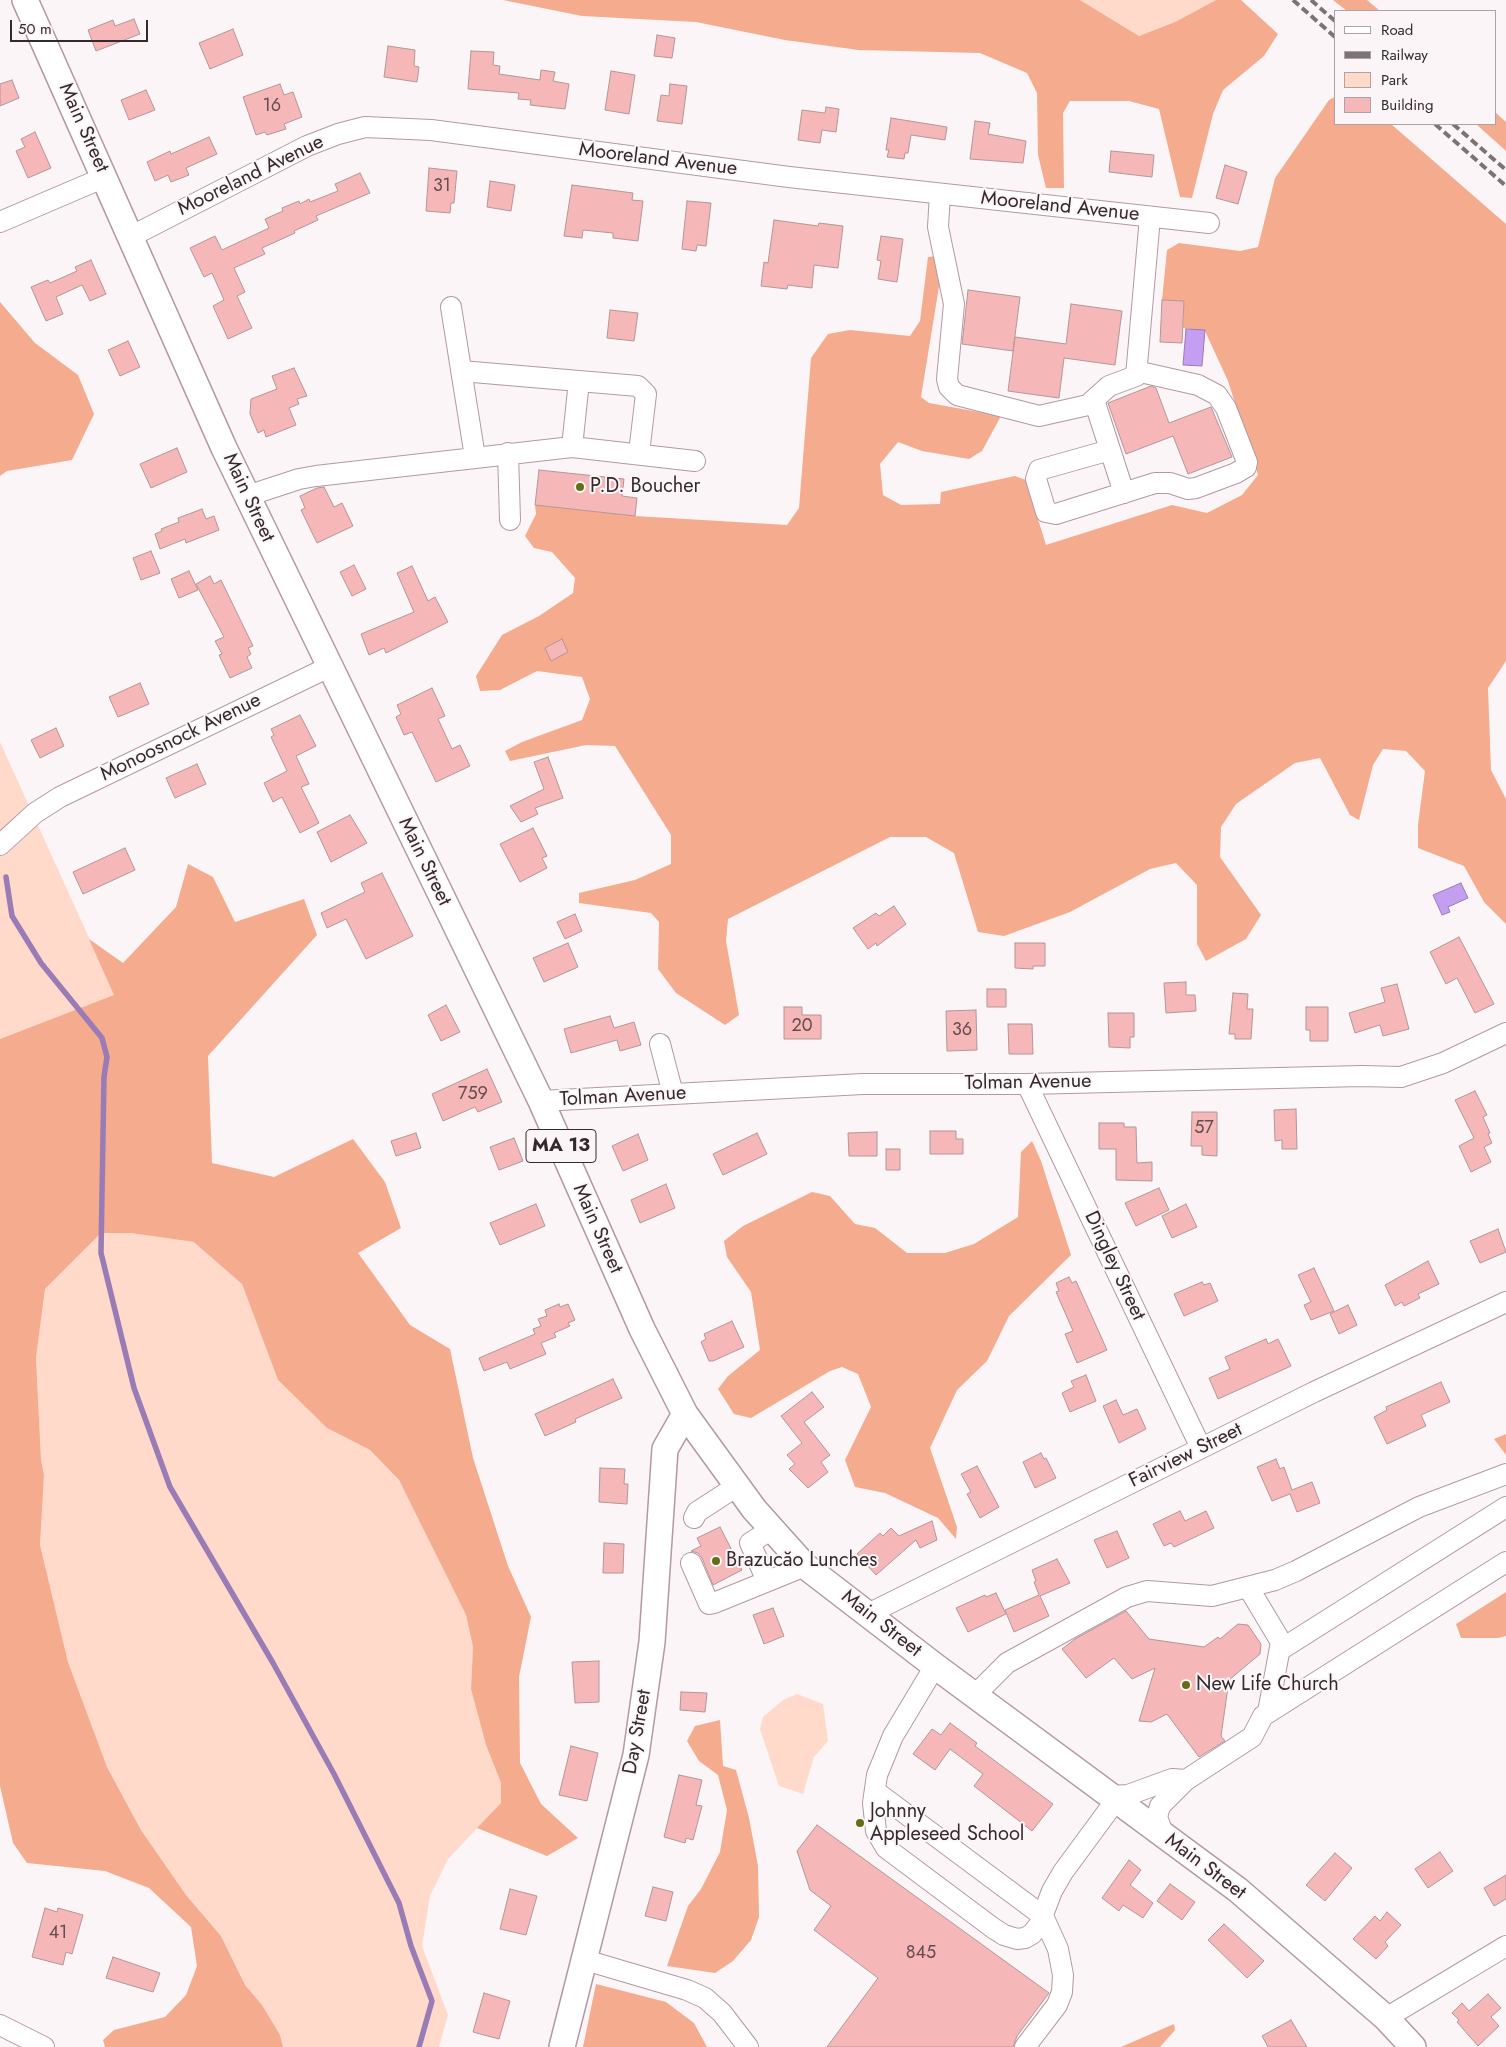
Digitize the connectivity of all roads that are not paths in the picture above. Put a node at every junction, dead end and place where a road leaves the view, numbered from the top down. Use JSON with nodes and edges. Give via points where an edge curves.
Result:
{"nodes":[{"id":1,"x":25,"y":0,"type":"edge"},
{"id":2,"x":104,"y":177,"type":"junction"},
{"id":3,"x":940,"y":194,"type":"junction"},
{"id":4,"x":1150,"y":217,"type":"junction"},
{"id":5,"x":0,"y":222,"type":"edge"},
{"id":6,"x":1209,"y":223,"type":"dead end"},
{"id":7,"x":130,"y":237,"type":"junction"},
{"id":8,"x":451,"y":307,"type":"dead end"},
{"id":9,"x":461,"y":371,"type":"junction"},
{"id":10,"x":1136,"y":372,"type":"junction"},
{"id":11,"x":579,"y":381,"type":"junction"},
{"id":12,"x":1094,"y":400,"type":"junction"},
{"id":13,"x":572,"y":447,"type":"junction"},
{"id":14,"x":1110,"y":450,"type":"junction"},
{"id":15,"x":508,"y":454,"type":"junction"},
{"id":16,"x":639,"y":454,"type":"junction"},
{"id":17,"x":475,"y":457,"type":"junction"},
{"id":18,"x":695,"y":461,"type":"dead end"},
{"id":19,"x":1124,"y":493,"type":"junction"},
{"id":20,"x":247,"y":496,"type":"junction"},
{"id":21,"x":510,"y":520,"type":"dead end"},
{"id":22,"x":329,"y":667,"type":"junction"},
{"id":23,"x":0,"y":845,"type":"edge"},
{"id":24,"x":1506,"y":1033,"type":"edge"},
{"id":25,"x":660,"y":1044,"type":"dead end"},
{"id":26,"x":1028,"y":1084,"type":"junction"},
{"id":27,"x":673,"y":1094,"type":"junction"},
{"id":28,"x":541,"y":1101,"type":"junction"},
{"id":29,"x":1506,"y":1302,"type":"edge"},
{"id":30,"x":685,"y":1414,"type":"junction"},
{"id":31,"x":1201,"y":1448,"type":"junction"},
{"id":32,"x":1505,"y":1474,"type":"edge"},
{"id":33,"x":737,"y":1486,"type":"junction"},
{"id":34,"x":1506,"y":1507,"type":"edge"},
{"id":35,"x":694,"y":1518,"type":"dead end"},
{"id":36,"x":772,"y":1529,"type":"junction"},
{"id":37,"x":1506,"y":1562,"type":"edge"},
{"id":38,"x":691,"y":1563,"type":"dead end"},
{"id":39,"x":805,"y":1566,"type":"junction"},
{"id":40,"x":767,"y":1581,"type":"junction"},
{"id":41,"x":1248,"y":1587,"type":"junction"},
{"id":42,"x":868,"y":1614,"type":"junction"},
{"id":43,"x":1280,"y":1650,"type":"junction"},
{"id":44,"x":935,"y":1666,"type":"junction"},
{"id":45,"x":975,"y":1695,"type":"junction"},
{"id":46,"x":1268,"y":1712,"type":"junction"},
{"id":47,"x":1186,"y":1780,"type":"junction"},
{"id":48,"x":875,"y":1791,"type":"junction"},
{"id":49,"x":1113,"y":1798,"type":"junction"},
{"id":50,"x":1163,"y":1836,"type":"junction"},
{"id":51,"x":1043,"y":1916,"type":"junction"},
{"id":52,"x":1506,"y":1946,"type":"edge"},
{"id":53,"x":585,"y":1960,"type":"junction"},
{"id":54,"x":1386,"y":2018,"type":"junction"},
{"id":55,"x":0,"y":2025,"type":"edge"},
{"id":56,"x":44,"y":2047,"type":"edge"},
{"id":57,"x":562,"y":2047,"type":"edge"},
{"id":58,"x":748,"y":2047,"type":"edge"},
{"id":59,"x":1025,"y":2047,"type":"edge"},
{"id":60,"x":1413,"y":2047,"type":"edge"}],
"edges":[{"from":1,"to":2,"type":"main road","name":"Main Street","number":"MA 13"},
{"from":2,"to":5,"type":"street"},
{"from":2,"to":7,"type":"main road","name":"Main Street","number":"MA 13"},
{"from":3,"to":4,"type":"street","name":"Mooreland Avenue"},
{"from":3,"to":7,"type":"street","name":"Mooreland Avenue","via":[[431,130],[365,127],[307,146]]},
{"from":3,"to":12,"type":"street","via":[[938,227],[954,304],[947,379],[952,390],[957,395],[1039,416],[1088,405]]},
{"from":4,"to":6,"type":"street","name":"Mooreland Avenue"},
{"from":4,"to":10,"type":"street"},
{"from":7,"to":20,"type":"main road","name":"Main Street","number":"MA 13"},
{"from":8,"to":9,"type":"street"},
{"from":9,"to":11,"type":"street"},
{"from":9,"to":17,"type":"street"},
{"from":10,"to":12,"type":"street","via":[[1136,376],[1109,386]]},
{"from":10,"to":19,"type":"street","via":[[1198,385],[1217,396],[1226,408],[1246,466],[1196,488],[1162,483]]},
{"from":11,"to":13,"type":"street"},
{"from":11,"to":16,"type":"street","via":[[638,386],[644,390]]},
{"from":12,"to":14,"type":"street"},
{"from":13,"to":15,"type":"street"},
{"from":13,"to":16,"type":"street"},
{"from":14,"to":19,"type":"street"},
{"from":14,"to":19,"type":"street","via":[[1040,470],[1036,479],[1046,512],[1056,514]]},
{"from":15,"to":17,"type":"street"},
{"from":15,"to":21,"type":"street"},
{"from":16,"to":18,"type":"street"},
{"from":17,"to":20,"type":"street","via":[[298,479]]},
{"from":20,"to":22,"type":"main road","name":"Main Street","number":"MA 13"},
{"from":22,"to":23,"type":"street","name":"Monoosnock Avenue","via":[[76,788],[35,813]]},
{"from":22,"to":28,"type":"main road","name":"Main Street","number":"MA 13"},
{"from":24,"to":26,"type":"street","name":"Tolman Avenue","via":[[1443,1063],[1401,1077]]},
{"from":25,"to":27,"type":"street"},
{"from":26,"to":27,"type":"street","name":"Tolman Avenue","via":[[863,1084]]},
{"from":26,"to":31,"type":"street","name":"Dingley Street"},
{"from":27,"to":28,"type":"street","name":"Tolman Avenue"},
{"from":28,"to":30,"type":"main road","name":"Main Street","number":"MA 13","via":[[638,1320]]},
{"from":29,"to":31,"type":"street","name":"Fairview Street"},
{"from":30,"to":33,"type":"main road","name":"Main Street","number":"MA 13"},
{"from":30,"to":53,"type":"main road","name":"Day Street","via":[[665,1449],[652,1642],[636,1754]]},
{"from":31,"to":42,"type":"street","name":"Fairview Street"},
{"from":32,"to":41,"type":"street","via":[[1419,1507],[1286,1576]]},
{"from":33,"to":35,"type":"street","via":[[697,1512]]},
{"from":33,"to":36,"type":"main road","name":"Main Street","number":"MA 13"},
{"from":34,"to":43,"type":"street"},
{"from":36,"to":39,"type":"main road","name":"Main Street","number":"MA 13"},
{"from":36,"to":40,"type":"street","via":[[750,1543]]},
{"from":37,"to":46,"type":"street"},
{"from":38,"to":40,"type":"street","via":[[709,1604]]},
{"from":39,"to":40,"type":"street"},
{"from":39,"to":42,"type":"main road","name":"Main Street","number":"MA 13"},
{"from":41,"to":43,"type":"street","via":[[1280,1636]]},
{"from":41,"to":45,"type":"street","via":[[1212,1596],[1147,1591],[1132,1595],[1006,1663]]},
{"from":42,"to":44,"type":"main road","name":"Main Street","number":"MA 13"},
{"from":43,"to":46,"type":"street"},
{"from":44,"to":45,"type":"main road","name":"Main Street","number":"MA 13"},
{"from":44,"to":48,"type":"street","via":[[893,1736]]},
{"from":45,"to":49,"type":"main road","name":"Main Street","number":"MA 13"},
{"from":46,"to":47,"type":"street","via":[[1259,1720],[1248,1741]]},
{"from":47,"to":49,"type":"street","via":[[1172,1779]]},
{"from":47,"to":50,"type":"street","via":[[1158,1811]]},
{"from":48,"to":51,"type":"street"},
{"from":48,"to":51,"type":"street","via":[[872,1803],[876,1831],[886,1848],[985,1922],[1004,1935],[1025,1938],[1032,1934]]},
{"from":49,"to":50,"type":"main road","name":"Main Street","number":"MA 13"},
{"from":49,"to":51,"type":"street","via":[[1063,1872]]},
{"from":50,"to":54,"type":"main road","name":"Main Street","number":"MA 13","via":[[1238,1890]]},
{"from":51,"to":59,"type":"street","via":[[1058,1949],[1063,1975],[1062,1992],[1057,2005]]},
{"from":52,"to":54,"type":"street"},
{"from":53,"to":57,"type":"main road","name":"Day Street"},
{"from":53,"to":58,"type":"street","via":[[705,1998]]},
{"from":54,"to":60,"type":"main road","name":"Main Street","number":"MA 13"},
{"from":55,"to":56,"type":"street"}]}
